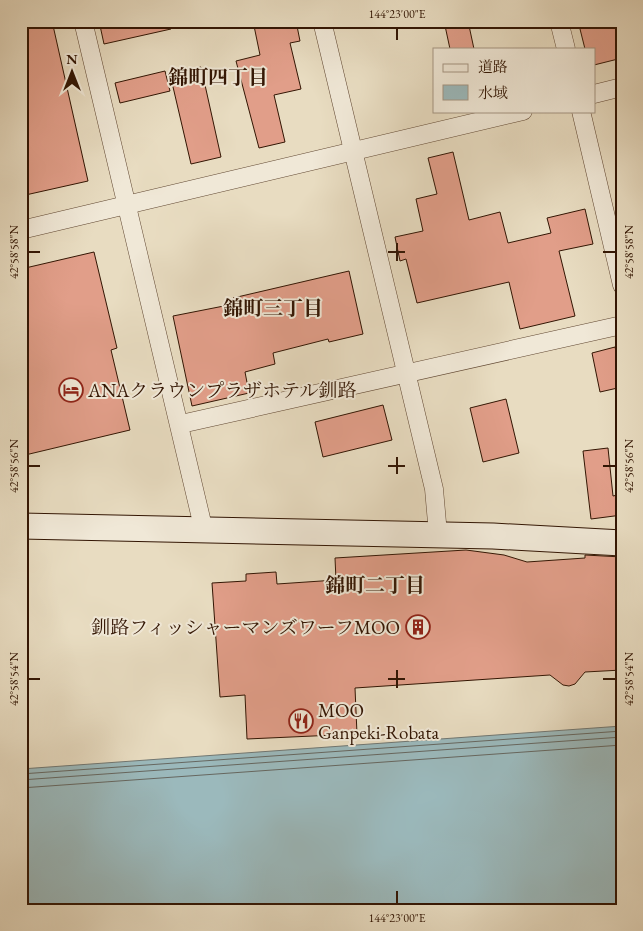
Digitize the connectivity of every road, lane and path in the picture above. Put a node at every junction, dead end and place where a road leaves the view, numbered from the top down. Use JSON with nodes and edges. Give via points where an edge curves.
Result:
{"nodes":[{"id":1,"x":83,"y":21,"type":"edge"},
{"id":2,"x":322,"y":21,"type":"edge"},
{"id":3,"x":559,"y":21,"type":"edge"},
{"id":4,"x":566,"y":48,"type":"edge"},
{"id":5,"x":622,"y":87,"type":"edge"},
{"id":6,"x":596,"y":94,"type":"edge"},
{"id":7,"x":519,"y":112,"type":"edge"},
{"id":8,"x":581,"y":112,"type":"edge"},
{"id":9,"x":353,"y":151,"type":"junction"},
{"id":10,"x":126,"y":207,"type":"junction"},
{"id":11,"x":21,"y":230,"type":"edge"},
{"id":12,"x":622,"y":285,"type":"edge"},
{"id":13,"x":622,"y":326,"type":"edge"},
{"id":14,"x":406,"y":374,"type":"junction"},
{"id":15,"x":181,"y":424,"type":"junction"},
{"id":16,"x":21,"y":526,"type":"edge"},
{"id":17,"x":204,"y":530,"type":"junction"},
{"id":18,"x":438,"y":534,"type":"junction"},
{"id":19,"x":622,"y":543,"type":"edge"}],
"edges":[{"from":1,"to":10,"type":"street"},
{"from":2,"to":9,"type":"street"},
{"from":3,"to":4,"type":"street"},
{"from":5,"to":6,"type":"street"},
{"from":7,"to":9,"type":"street"},
{"from":8,"to":12,"type":"street"},
{"from":9,"to":10,"type":"street"},
{"from":9,"to":14,"type":"street"},
{"from":10,"to":11,"type":"street"},
{"from":10,"to":15,"type":"street"},
{"from":13,"to":14,"type":"street"},
{"from":14,"to":15,"type":"street"},
{"from":14,"to":18,"type":"street","via":[[436,499]]},
{"from":15,"to":17,"type":"street"},
{"from":16,"to":17,"type":"street"},
{"from":17,"to":18,"type":"street"},
{"from":18,"to":19,"type":"street"}]}
